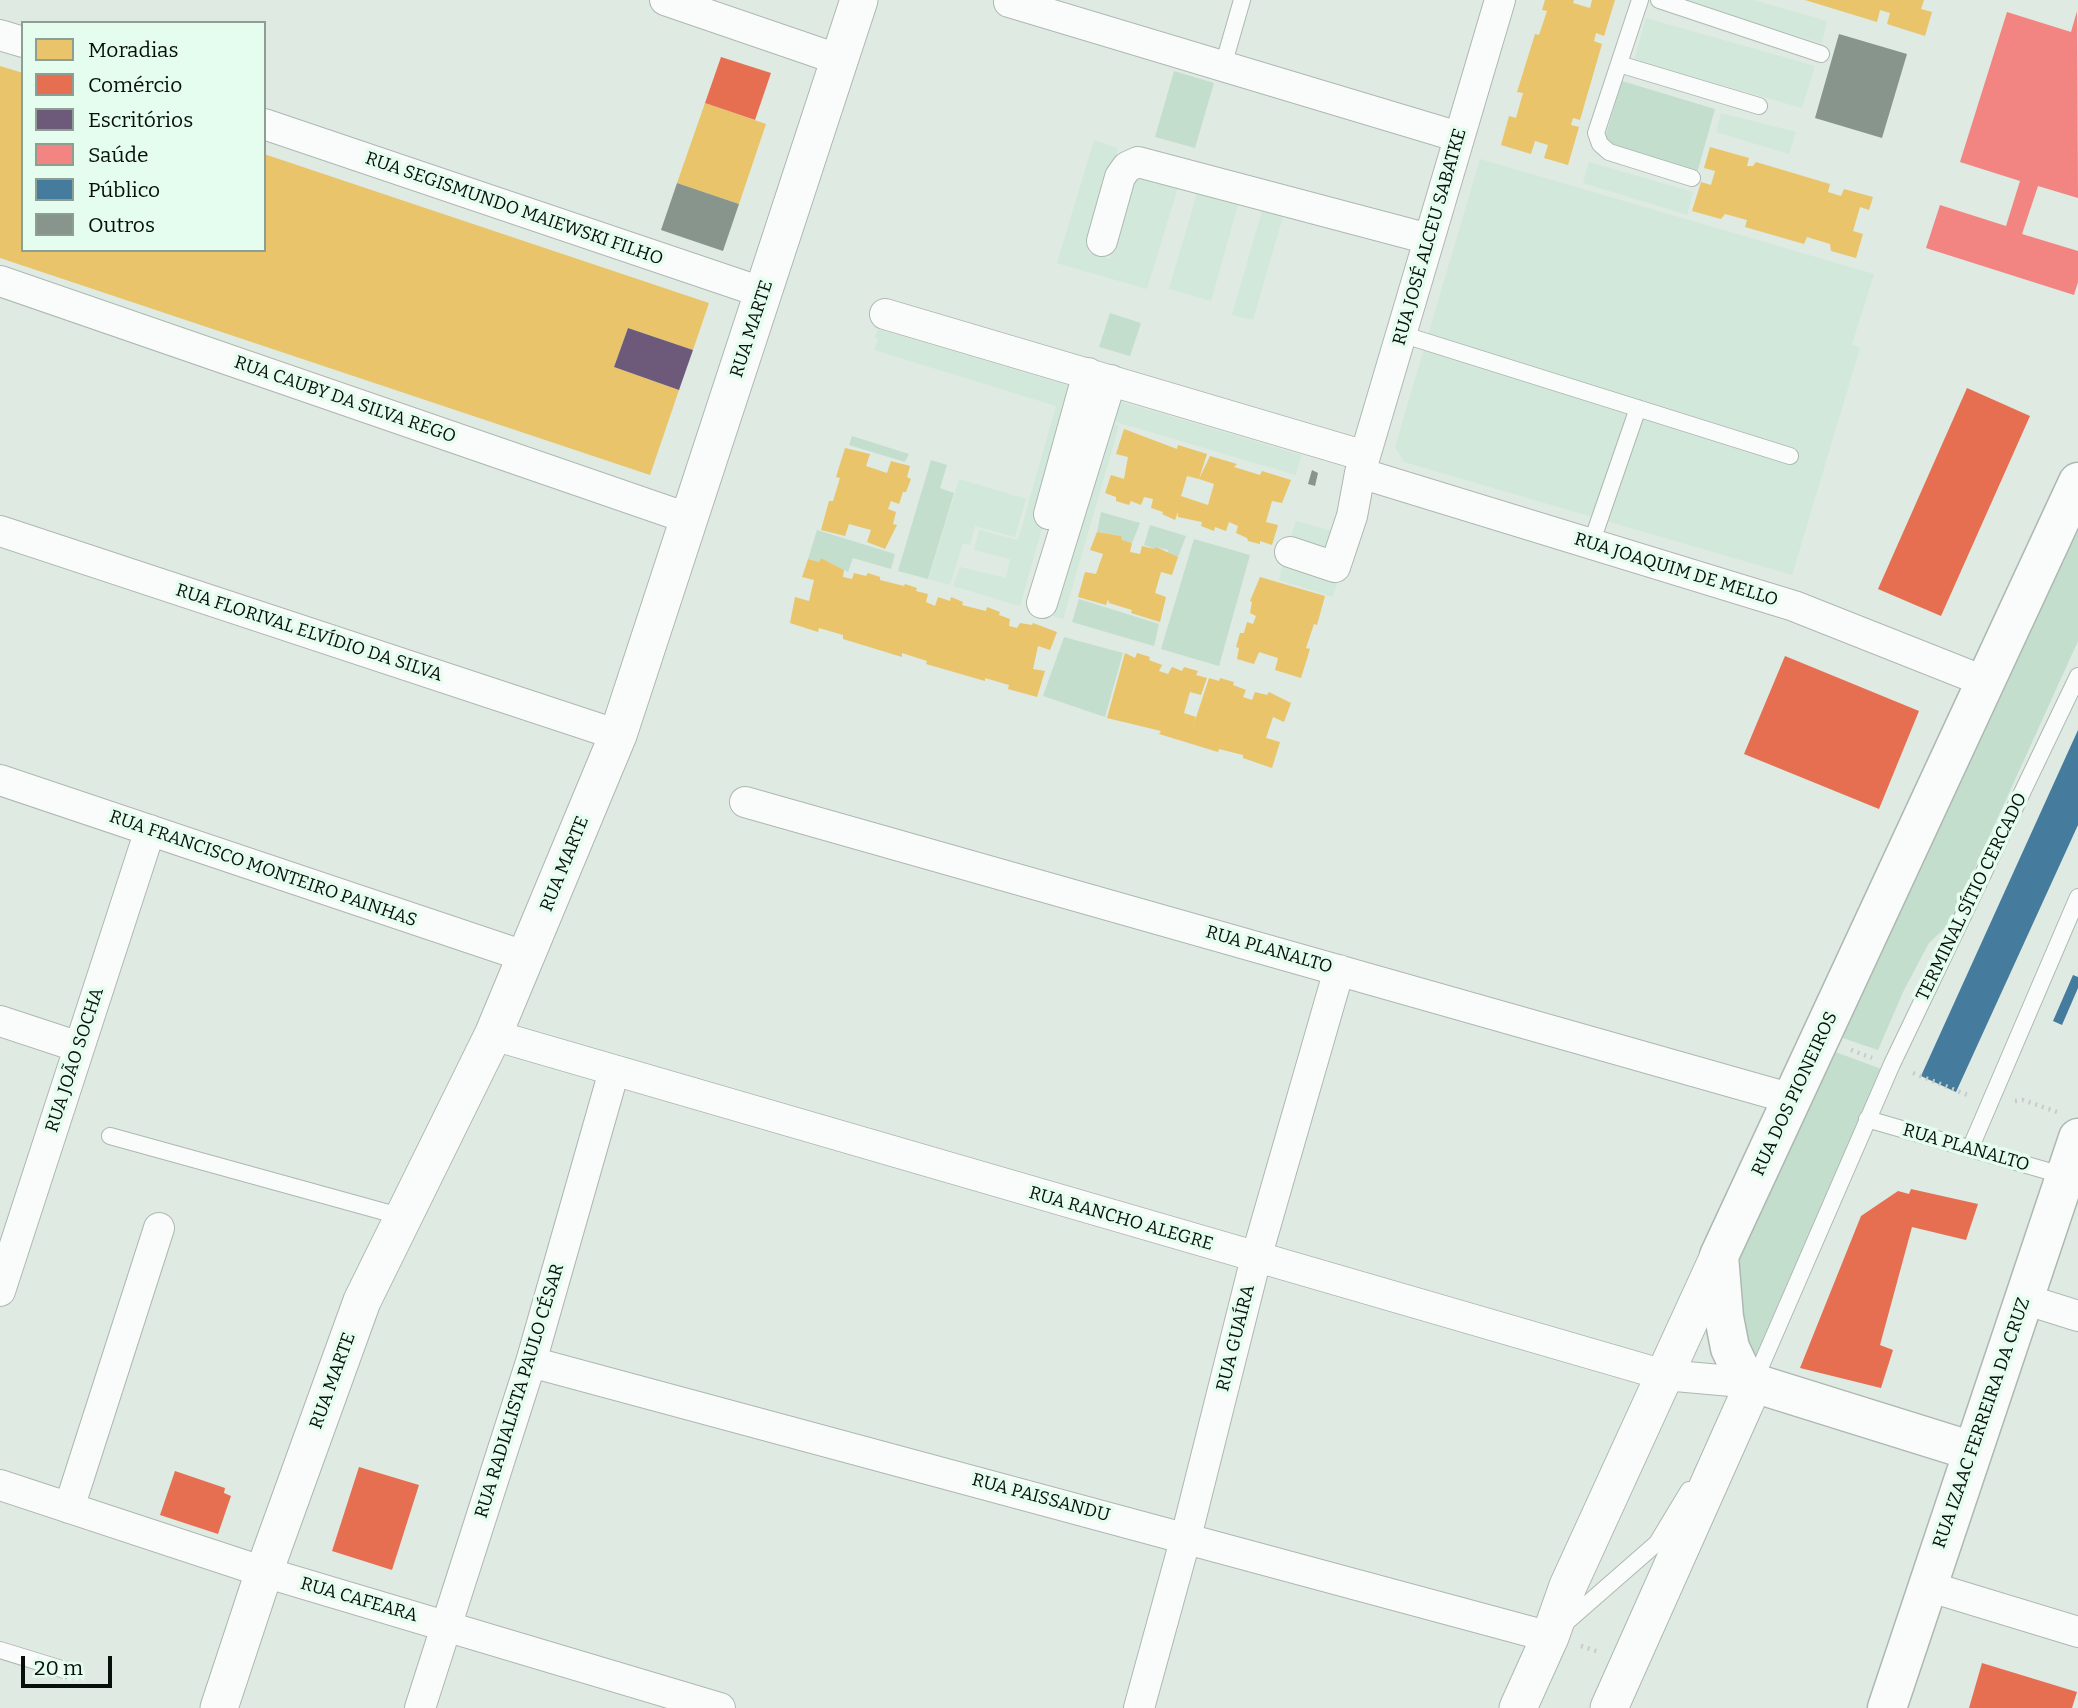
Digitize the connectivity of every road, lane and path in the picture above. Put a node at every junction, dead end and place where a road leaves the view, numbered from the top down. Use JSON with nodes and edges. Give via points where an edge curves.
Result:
{"nodes":[{"id":1,"x":665,"y":0,"type":"edge"},
{"id":2,"x":859,"y":0,"type":"edge"},
{"id":3,"x":1010,"y":0,"type":"edge"},
{"id":4,"x":1242,"y":0,"type":"edge"},
{"id":5,"x":1500,"y":0,"type":"edge"},
{"id":6,"x":1640,"y":0,"type":"edge"},
{"id":7,"x":1658,"y":0,"type":"edge"},
{"id":8,"x":0,"y":35,"type":"edge"},
{"id":9,"x":21,"y":41,"type":"edge"},
{"id":10,"x":1821,"y":54,"type":"dead end"},
{"id":11,"x":840,"y":60,"type":"junction"},
{"id":12,"x":1619,"y":64,"type":"junction"},
{"id":13,"x":1223,"y":66,"type":"junction"},
{"id":14,"x":1759,"y":106,"type":"dead end"},
{"id":15,"x":266,"y":125,"type":"edge"},
{"id":16,"x":1460,"y":137,"type":"junction"},
{"id":17,"x":1692,"y":178,"type":"dead end"},
{"id":18,"x":1429,"y":239,"type":"junction"},
{"id":19,"x":1102,"y":241,"type":"dead end"},
{"id":20,"x":0,"y":281,"type":"edge"},
{"id":21,"x":764,"y":293,"type":"junction"},
{"id":22,"x":886,"y":314,"type":"dead end"},
{"id":23,"x":1401,"y":334,"type":"junction"},
{"id":24,"x":1100,"y":377,"type":"junction"},
{"id":25,"x":1638,"y":408,"type":"junction"},
{"id":26,"x":1790,"y":456,"type":"dead end"},
{"id":27,"x":1363,"y":465,"type":"junction"},
{"id":28,"x":2078,"y":482,"type":"edge"},
{"id":29,"x":690,"y":519,"type":"junction"},
{"id":30,"x":0,"y":531,"type":"edge"},
{"id":31,"x":1591,"y":544,"type":"junction"},
{"id":32,"x":1290,"y":552,"type":"dead end"},
{"id":33,"x":1034,"y":599,"type":"dead end"},
{"id":34,"x":2078,"y":676,"type":"edge"},
{"id":35,"x":1986,"y":682,"type":"junction"},
{"id":36,"x":618,"y":735,"type":"junction"},
{"id":37,"x":0,"y":780,"type":"edge"},
{"id":38,"x":746,"y":802,"type":"dead end"},
{"id":39,"x":150,"y":830,"type":"junction"},
{"id":40,"x":2078,"y":897,"type":"edge"},
{"id":41,"x":527,"y":957,"type":"junction"},
{"id":42,"x":1339,"y":970,"type":"junction"},
{"id":43,"x":0,"y":1021,"type":"edge"},
{"id":44,"x":493,"y":1035,"type":"junction"},
{"id":45,"x":1820,"y":1039,"type":"junction"},
{"id":46,"x":79,"y":1047,"type":"junction"},
{"id":47,"x":1892,"y":1064,"type":"junction"},
{"id":48,"x":614,"y":1071,"type":"junction"},
{"id":49,"x":1792,"y":1099,"type":"junction"},
{"id":50,"x":1867,"y":1119,"type":"junction"},
{"id":51,"x":110,"y":1136,"type":"dead end"},
{"id":52,"x":2078,"y":1138,"type":"edge"},
{"id":53,"x":1970,"y":1149,"type":"junction"},
{"id":54,"x":2065,"y":1176,"type":"junction"},
{"id":55,"x":403,"y":1217,"type":"junction"},
{"id":56,"x":159,"y":1228,"type":"dead end"},
{"id":57,"x":1719,"y":1256,"type":"junction"},
{"id":58,"x":1256,"y":1258,"type":"junction"},
{"id":59,"x":0,"y":1291,"type":"edge"},
{"id":60,"x":2024,"y":1299,"type":"junction"},
{"id":61,"x":2078,"y":1316,"type":"edge"},
{"id":62,"x":531,"y":1362,"type":"junction"},
{"id":63,"x":1664,"y":1375,"type":"junction"},
{"id":64,"x":1754,"y":1383,"type":"junction"},
{"id":65,"x":1972,"y":1451,"type":"junction"},
{"id":66,"x":0,"y":1485,"type":"edge"},
{"id":67,"x":69,"y":1508,"type":"junction"},
{"id":68,"x":1186,"y":1537,"type":"junction"},
{"id":69,"x":264,"y":1572,"type":"junction"},
{"id":70,"x":1927,"y":1586,"type":"junction"},
{"id":71,"x":446,"y":1626,"type":"junction"},
{"id":72,"x":2078,"y":1632,"type":"edge"},
{"id":73,"x":1550,"y":1637,"type":"junction"},
{"id":74,"x":0,"y":1650,"type":"edge"},
{"id":75,"x":1629,"y":1661,"type":"junction"},
{"id":76,"x":65,"y":1670,"type":"dead end"},
{"id":77,"x":219,"y":1708,"type":"edge"},
{"id":78,"x":420,"y":1708,"type":"edge"},
{"id":79,"x":720,"y":1708,"type":"edge"},
{"id":80,"x":1139,"y":1708,"type":"edge"},
{"id":81,"x":1518,"y":1708,"type":"edge"},
{"id":82,"x":1609,"y":1708,"type":"edge"},
{"id":83,"x":1887,"y":1708,"type":"edge"}],
"edges":[{"from":1,"to":11,"type":"street"},
{"from":2,"to":11,"type":"street","name":"RUA MARTE"},
{"from":3,"to":13,"type":"street"},
{"from":4,"to":13,"type":"lane"},
{"from":5,"to":16,"type":"street","name":"RUA JOSÉ ALCEU SABATKE"},
{"from":6,"to":12,"type":"lane"},
{"from":7,"to":10,"type":"lane"},
{"from":8,"to":9,"type":"street"},
{"from":11,"to":21,"type":"street","name":"RUA MARTE"},
{"from":12,"to":14,"type":"lane"},
{"from":12,"to":17,"type":"lane","via":[[1596,133],[1600,144],[1609,152]]},
{"from":13,"to":16,"type":"street"},
{"from":15,"to":21,"type":"street","name":"RUA SEGISMUNDO MAIEWSKI FILHO"},
{"from":16,"to":18,"type":"street","name":"RUA JOSÉ ALCEU SABATKE"},
{"from":18,"to":19,"type":"street","via":[[1138,163],[1127,167],[1120,177]]},
{"from":18,"to":23,"type":"street","name":"RUA JOSÉ ALCEU SABATKE"},
{"from":20,"to":29,"type":"street","name":"RUA CAUBY DA SILVA REGO"},
{"from":21,"to":29,"type":"street","name":"RUA MARTE"},
{"from":22,"to":24,"type":"street","name":"RUA JOAQUIM DE MELLO"},
{"from":23,"to":25,"type":"lane"},
{"from":23,"to":27,"type":"street","name":"RUA JOSÉ ALCEU SABATKE"},
{"from":24,"to":27,"type":"street","name":"RUA JOAQUIM DE MELLO"},
{"from":24,"to":33,"type":"street"},
{"from":25,"to":26,"type":"lane"},
{"from":25,"to":31,"type":"lane"},
{"from":27,"to":31,"type":"street","name":"RUA JOAQUIM DE MELLO"},
{"from":27,"to":32,"type":"street","name":"RUA JOSÉ ALCEU SABATKE","via":[[1335,566]]},
{"from":28,"to":35,"type":"main road","name":"RUA DOS PIONEIROS"},
{"from":29,"to":36,"type":"street","name":"RUA MARTE"},
{"from":30,"to":36,"type":"street","name":"RUA FLORIVAL ELVÍDIO DA SILVA"},
{"from":31,"to":35,"type":"street","name":"RUA JOAQUIM DE MELLO","via":[[1794,606]]},
{"from":34,"to":47,"type":"lane","name":"TERMINAL SÍTIO CERCADO"},
{"from":35,"to":45,"type":"main road","name":"RUA DOS PIONEIROS"},
{"from":36,"to":41,"type":"street","name":"RUA MARTE"},
{"from":37,"to":39,"type":"street","name":"RUA FRANCISCO MONTEIRO PAINHAS"},
{"from":38,"to":42,"type":"street","name":"RUA PLANALTO"},
{"from":39,"to":41,"type":"street","name":"RUA FRANCISCO MONTEIRO PAINHAS"},
{"from":39,"to":46,"type":"street","name":"RUA JOÃO SOCHA"},
{"from":40,"to":53,"type":"lane"},
{"from":41,"to":44,"type":"street","name":"RUA MARTE"},
{"from":42,"to":49,"type":"street","name":"RUA PLANALTO"},
{"from":42,"to":58,"type":"street","name":"RUA GUAÍRA"},
{"from":43,"to":46,"type":"street"},
{"from":44,"to":48,"type":"street","name":"RUA RANCHO ALEGRE"},
{"from":44,"to":55,"type":"street","name":"RUA MARTE"},
{"from":45,"to":47,"type":"path"},
{"from":45,"to":49,"type":"main road","name":"RUA DOS PIONEIROS"},
{"from":46,"to":59,"type":"street","name":"RUA JOÃO SOCHA"},
{"from":47,"to":50,"type":"lane","name":"TERMINAL SÍTIO CERCADO"},
{"from":48,"to":58,"type":"street","name":"RUA RANCHO ALEGRE"},
{"from":48,"to":62,"type":"street","name":"RUA RADIALISTA PAULO CÉSAR"},
{"from":49,"to":57,"type":"main road","name":"RUA DOS PIONEIROS"},
{"from":50,"to":53,"type":"lane","name":"RUA PLANALTO"},
{"from":50,"to":64,"type":"lane"},
{"from":51,"to":55,"type":"lane"},
{"from":52,"to":54,"type":"main road","name":"RUA IZAAC FERREIRA DA CRUZ"},
{"from":53,"to":54,"type":"lane","name":"RUA PLANALTO"},
{"from":54,"to":60,"type":"main road","name":"RUA IZAAC FERREIRA DA CRUZ"},
{"from":55,"to":69,"type":"street","name":"RUA MARTE","via":[[362,1301]]},
{"from":56,"to":67,"type":"street"},
{"from":57,"to":63,"type":"street","name":"RUA DOS PIONEIROS"},
{"from":57,"to":64,"type":"main road","via":[[1730,1348],[1740,1369]]},
{"from":58,"to":63,"type":"street","name":"RUA RANCHO ALEGRE"},
{"from":58,"to":68,"type":"street","name":"RUA GUAÍRA"},
{"from":60,"to":61,"type":"street"},
{"from":60,"to":65,"type":"main road","name":"RUA IZAAC FERREIRA DA CRUZ"},
{"from":62,"to":68,"type":"street","name":"RUA PAISSANDU"},
{"from":62,"to":71,"type":"street","name":"RUA RADIALISTA PAULO CÉSAR"},
{"from":63,"to":64,"type":"street","name":"RUA RANCHO ALEGRE"},
{"from":63,"to":73,"type":"street","name":"RUA DOS PIONEIROS","via":[[1568,1586]]},
{"from":64,"to":65,"type":"main road","name":"RUA RANCHO ALEGRE"},
{"from":64,"to":73,"type":"lane","via":[[1657,1543]]},
{"from":64,"to":75,"type":"street"},
{"from":65,"to":70,"type":"main road","name":"RUA IZAAC FERREIRA DA CRUZ"},
{"from":66,"to":67,"type":"street","name":"RUA CAFEARA"},
{"from":67,"to":69,"type":"street","name":"RUA CAFEARA"},
{"from":68,"to":73,"type":"street","name":"RUA PAISSANDU"},
{"from":68,"to":80,"type":"street","name":"RUA GUAÍRA"},
{"from":69,"to":71,"type":"street","name":"RUA CAFEARA"},
{"from":69,"to":77,"type":"street","name":"RUA MARTE"},
{"from":70,"to":72,"type":"street"},
{"from":70,"to":83,"type":"main road","name":"RUA IZAAC FERREIRA DA CRUZ"},
{"from":71,"to":78,"type":"street","name":"RUA RADIALISTA PAULO CÉSAR"},
{"from":71,"to":79,"type":"street","name":"RUA CAFEARA"},
{"from":73,"to":75,"type":"path"},
{"from":73,"to":81,"type":"street","name":"RUA DOS PIONEIROS"},
{"from":74,"to":76,"type":"lane"},
{"from":75,"to":82,"type":"street"}]}
